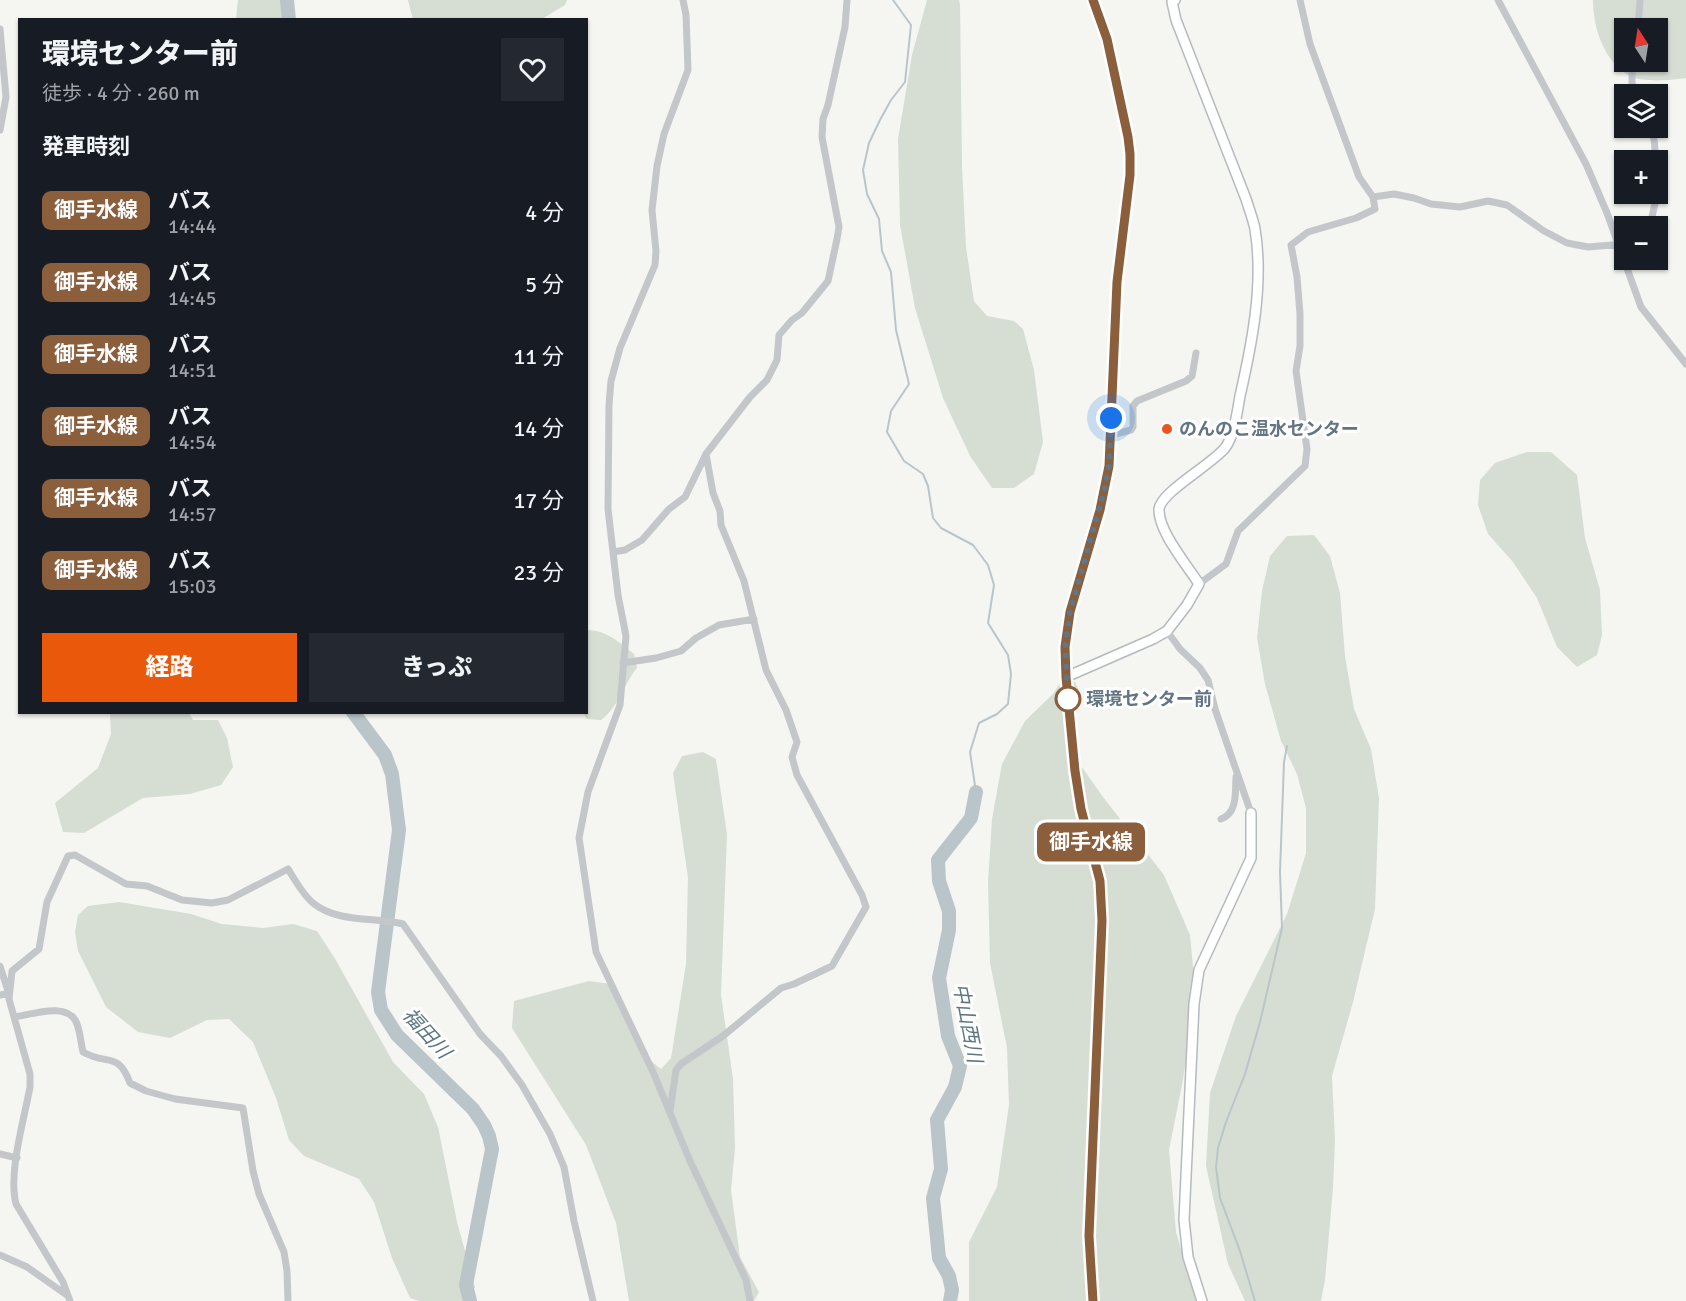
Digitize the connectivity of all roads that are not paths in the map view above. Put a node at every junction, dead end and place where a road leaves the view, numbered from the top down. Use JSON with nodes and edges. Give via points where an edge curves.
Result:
{"nodes":[{"id":1,"x":683,"y":0,"type":"edge"},
{"id":2,"x":847,"y":0,"type":"edge"},
{"id":3,"x":1093,"y":0,"type":"edge"},
{"id":4,"x":1175,"y":0,"type":"edge"},
{"id":5,"x":1300,"y":0,"type":"edge"},
{"id":6,"x":1498,"y":0,"type":"edge"},
{"id":7,"x":1640,"y":0,"type":"edge"},
{"id":8,"x":1639,"y":18,"type":"edge"},
{"id":9,"x":0,"y":29,"type":"edge"},
{"id":10,"x":0,"y":130,"type":"edge"},
{"id":11,"x":1372,"y":197,"type":"junction"},
{"id":12,"x":1614,"y":227,"type":"edge"},
{"id":13,"x":1614,"y":245,"type":"edge"},
{"id":14,"x":1630,"y":270,"type":"edge"},
{"id":15,"x":1196,"y":353,"type":"dead end"},
{"id":16,"x":1686,"y":364,"type":"edge"},
{"id":17,"x":1111,"y":435,"type":"junction"},
{"id":18,"x":706,"y":454,"type":"junction"},
{"id":19,"x":613,"y":552,"type":"junction"},
{"id":20,"x":1199,"y":584,"type":"junction"},
{"id":21,"x":754,"y":619,"type":"junction"},
{"id":22,"x":1167,"y":631,"type":"junction"},
{"id":23,"x":623,"y":663,"type":"junction"},
{"id":24,"x":1066,"y":677,"type":"junction"},
{"id":25,"x":1236,"y":771,"type":"junction"},
{"id":26,"x":1251,"y":813,"type":"joint"},
{"id":27,"x":1221,"y":819,"type":"dead end"},
{"id":28,"x":0,"y":966,"type":"edge"},
{"id":29,"x":3,"y":984,"type":"edge"},
{"id":30,"x":9,"y":993,"type":"junction"},
{"id":31,"x":0,"y":995,"type":"edge"},
{"id":32,"x":15,"y":1017,"type":"junction"},
{"id":33,"x":670,"y":1113,"type":"junction"},
{"id":34,"x":0,"y":1154,"type":"edge"},
{"id":35,"x":17,"y":1158,"type":"junction"},
{"id":36,"x":0,"y":1255,"type":"edge"},
{"id":37,"x":69,"y":1298,"type":"edge"},
{"id":38,"x":288,"y":1301,"type":"edge"},
{"id":39,"x":593,"y":1301,"type":"edge"},
{"id":40,"x":750,"y":1301,"type":"edge"},
{"id":41,"x":1093,"y":1301,"type":"edge"},
{"id":42,"x":1202,"y":1301,"type":"edge"}],
"edges":[{"from":1,"to":19,"type":"street","via":[[688,70],[664,134],[657,166],[652,210],[655,265],[620,348],[611,381],[608,509]]},
{"from":2,"to":18,"type":"street","via":[[845,27],[823,119],[822,137],[839,227],[828,281],[779,335],[777,360],[767,380]]},
{"from":3,"to":17,"type":"street","via":[[1107,39],[1130,154],[1117,282]]},
{"from":4,"to":20,"type":"street","via":[[1172,2],[1176,20],[1246,199],[1257,250],[1258,288],[1231,436],[1210,463],[1170,491],[1159,506],[1162,528]]},
{"from":5,"to":11,"type":"street","via":[[1311,44],[1359,177]]},
{"from":6,"to":12,"type":"street","via":[[1586,164]]},
{"from":7,"to":8,"type":"street"},
{"from":9,"to":10,"type":"street","via":[[6,98]]},
{"from":11,"to":13,"type":"street","via":[[1394,194],[1461,207],[1488,201],[1507,205],[1567,243]]},
{"from":11,"to":20,"type":"street","via":[[1375,209],[1308,232],[1291,245],[1300,314],[1296,371],[1307,449],[1305,466],[1238,531],[1226,564]]},
{"from":14,"to":16,"type":"street","via":[[1641,307]]},
{"from":15,"to":17,"type":"street","via":[[1192,376],[1137,401],[1131,430]]},
{"from":17,"to":24,"type":"street","via":[[1104,492],[1070,612]]},
{"from":18,"to":19,"type":"street","via":[[685,497],[642,540]]},
{"from":18,"to":21,"type":"street","via":[[721,525],[744,581]]},
{"from":19,"to":23,"type":"street","via":[[626,636]]},
{"from":20,"to":22,"type":"street"},
{"from":21,"to":23,"type":"street","via":[[719,625],[681,651]]},
{"from":21,"to":33,"type":"street","via":[[766,670],[797,742],[792,757],[796,775],[866,907],[832,966],[781,988],[723,1036],[681,1064],[676,1070]]},
{"from":22,"to":24,"type":"street"},
{"from":22,"to":25,"type":"street","via":[[1208,680]]},
{"from":23,"to":33,"type":"street","via":[[620,705],[588,792],[579,838],[596,952]]},
{"from":24,"to":41,"type":"street","via":[[1081,809],[1101,891],[1089,1236]]},
{"from":25,"to":26,"type":"street"},
{"from":25,"to":27,"type":"street","via":[[1232,811]]},
{"from":26,"to":42,"type":"street","via":[[1251,858],[1199,970],[1194,1004],[1184,1220],[1188,1257]]},
{"from":28,"to":29,"type":"street"},
{"from":29,"to":30,"type":"street"},
{"from":30,"to":31,"type":"street"},
{"from":30,"to":32,"type":"street"},
{"from":30,"to":39,"type":"street","via":[[12,971],[39,949],[47,902],[68,856],[75,855],[126,884],[147,886],[182,900],[212,903],[228,900],[288,869],[312,903],[324,910],[350,918],[403,924],[480,1034],[522,1085],[550,1134],[564,1167]]},
{"from":32,"to":35,"type":"street","via":[[30,1074]]},
{"from":32,"to":38,"type":"street","via":[[57,1010],[68,1012],[76,1022],[82,1052],[124,1067],[130,1083],[175,1100],[243,1108],[259,1194],[284,1252]]},
{"from":33,"to":40,"type":"street","via":[[746,1280]]},
{"from":34,"to":35,"type":"street"},
{"from":35,"to":37,"type":"street","via":[[13,1185],[16,1204]]},
{"from":36,"to":37,"type":"street","via":[[27,1268]]}]}
